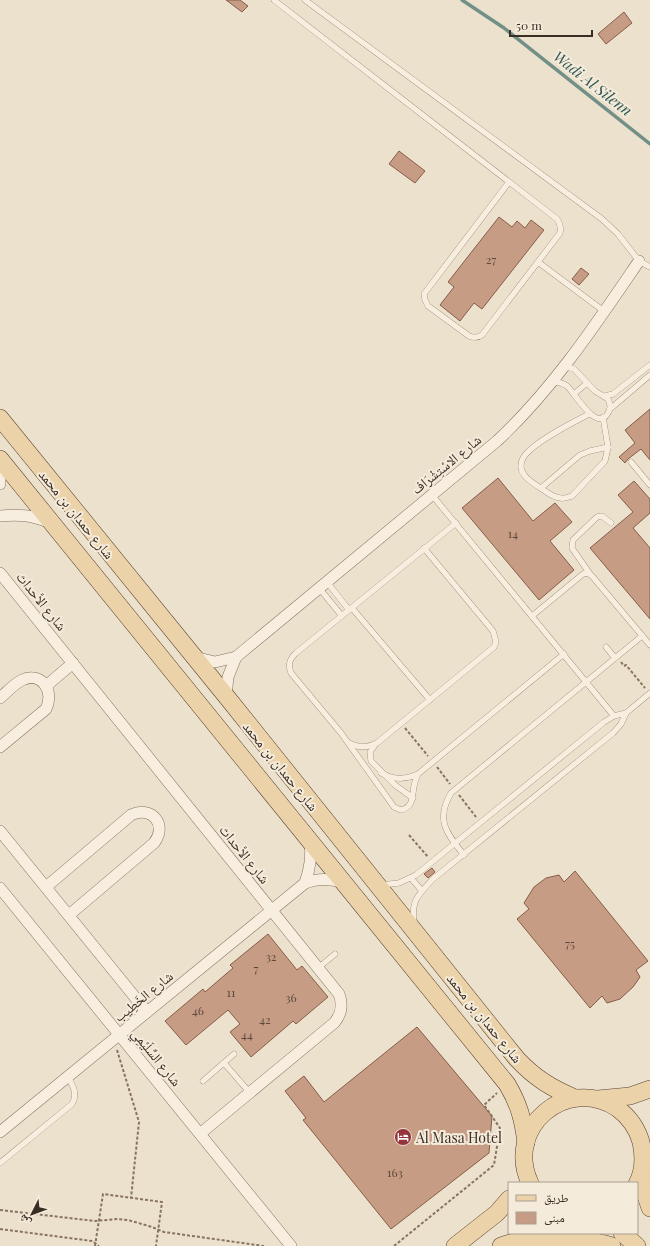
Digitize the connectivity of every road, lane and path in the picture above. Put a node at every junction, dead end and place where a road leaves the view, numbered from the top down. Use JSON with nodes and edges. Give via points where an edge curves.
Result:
{"nodes":[{"id":1,"x":274,"y":0,"type":"edge"},
{"id":2,"x":305,"y":0,"type":"edge"},
{"id":3,"x":509,"y":182,"type":"junction"},
{"id":4,"x":639,"y":261,"type":"junction"},
{"id":5,"x":538,"y":262,"type":"junction"},
{"id":6,"x":650,"y":267,"type":"edge"},
{"id":7,"x":605,"y":312,"type":"junction"},
{"id":8,"x":650,"y":365,"type":"edge"},
{"id":9,"x":564,"y":366,"type":"junction"},
{"id":10,"x":650,"y":375,"type":"edge"},
{"id":11,"x":552,"y":381,"type":"junction"},
{"id":12,"x":587,"y":383,"type":"junction"},
{"id":13,"x":574,"y":394,"type":"junction"},
{"id":14,"x":604,"y":396,"type":"junction"},
{"id":15,"x":609,"y":409,"type":"junction"},
{"id":16,"x":589,"y":414,"type":"junction"},
{"id":17,"x":602,"y":417,"type":"junction"},
{"id":18,"x":0,"y":418,"type":"edge"},
{"id":19,"x":608,"y":447,"type":"junction"},
{"id":20,"x":0,"y":459,"type":"edge"},
{"id":21,"x":631,"y":462,"type":"dead end"},
{"id":22,"x":0,"y":468,"type":"edge"},
{"id":23,"x":0,"y":484,"type":"edge"},
{"id":24,"x":650,"y":485,"type":"edge"},
{"id":25,"x":541,"y":488,"type":"junction"},
{"id":26,"x":432,"y":495,"type":"junction"},
{"id":27,"x":0,"y":516,"type":"edge"},
{"id":28,"x":456,"y":523,"type":"junction"},
{"id":29,"x":611,"y":523,"type":"dead end"},
{"id":30,"x":53,"y":524,"type":"junction"},
{"id":31,"x":424,"y":548,"type":"junction"},
{"id":32,"x":0,"y":573,"type":"edge"},
{"id":33,"x":590,"y":574,"type":"junction"},
{"id":34,"x":323,"y":585,"type":"junction"},
{"id":35,"x":350,"y":609,"type":"junction"},
{"id":36,"x":342,"y":616,"type":"junction"},
{"id":37,"x":532,"y":616,"type":"junction"},
{"id":38,"x":642,"y":636,"type":"junction"},
{"id":39,"x":650,"y":645,"type":"edge"},
{"id":40,"x":606,"y":647,"type":"dead end"},
{"id":41,"x":564,"y":654,"type":"junction"},
{"id":42,"x":193,"y":657,"type":"junction"},
{"id":43,"x":236,"y":657,"type":"junction"},
{"id":44,"x":616,"y":658,"type":"junction"},
{"id":45,"x":73,"y":664,"type":"junction"},
{"id":46,"x":586,"y":682,"type":"junction"},
{"id":47,"x":46,"y":686,"type":"junction"},
{"id":48,"x":650,"y":693,"type":"edge"},
{"id":49,"x":226,"y":696,"type":"junction"},
{"id":50,"x":0,"y":698,"type":"edge"},
{"id":51,"x":430,"y":700,"type":"junction"},
{"id":52,"x":626,"y":713,"type":"junction"},
{"id":53,"x":614,"y":716,"type":"junction"},
{"id":54,"x":401,"y":723,"type":"junction"},
{"id":55,"x":348,"y":742,"type":"junction"},
{"id":56,"x":377,"y":742,"type":"junction"},
{"id":57,"x":0,"y":747,"type":"edge"},
{"id":58,"x":433,"y":762,"type":"junction"},
{"id":59,"x":381,"y":773,"type":"junction"},
{"id":60,"x":418,"y":774,"type":"junction"},
{"id":61,"x":454,"y":789,"type":"junction"},
{"id":62,"x":413,"y":798,"type":"junction"},
{"id":63,"x":481,"y":822,"type":"junction"},
{"id":64,"x":409,"y":834,"type":"dead end"},
{"id":65,"x":1,"y":836,"type":"edge"},
{"id":66,"x":310,"y":840,"type":"junction"},
{"id":67,"x":455,"y":843,"type":"junction"},
{"id":68,"x":464,"y":855,"type":"junction"},
{"id":69,"x":432,"y":862,"type":"junction"},
{"id":70,"x":411,"y":878,"type":"junction"},
{"id":71,"x":304,"y":882,"type":"junction"},
{"id":72,"x":345,"y":884,"type":"junction"},
{"id":73,"x":377,"y":885,"type":"junction"},
{"id":74,"x":46,"y":887,"type":"junction"},
{"id":75,"x":422,"y":891,"type":"junction"},
{"id":76,"x":2,"y":895,"type":"edge"},
{"id":77,"x":271,"y":910,"type":"junction"},
{"id":78,"x":68,"y":915,"type":"junction"},
{"id":79,"x":414,"y":932,"type":"junction"},
{"id":80,"x":334,"y":954,"type":"dead end"},
{"id":81,"x":318,"y":968,"type":"junction"},
{"id":82,"x":147,"y":1012,"type":"junction"},
{"id":83,"x":120,"y":1035,"type":"junction"},
{"id":84,"x":234,"y":1054,"type":"dead end"},
{"id":85,"x":224,"y":1063,"type":"junction"},
{"id":86,"x":68,"y":1077,"type":"junction"},
{"id":87,"x":203,"y":1081,"type":"dead end"},
{"id":88,"x":507,"y":1084,"type":"junction"},
{"id":89,"x":650,"y":1089,"type":"edge"},
{"id":90,"x":250,"y":1093,"type":"junction"},
{"id":91,"x":575,"y":1098,"type":"junction"},
{"id":92,"x":596,"y":1099,"type":"junction"},
{"id":93,"x":0,"y":1132,"type":"edge"},
{"id":94,"x":201,"y":1134,"type":"junction"},
{"id":95,"x":650,"y":1134,"type":"edge"},
{"id":96,"x":526,"y":1143,"type":"junction"},
{"id":97,"x":643,"y":1157,"type":"junction"},
{"id":98,"x":0,"y":1163,"type":"edge"},
{"id":99,"x":524,"y":1164,"type":"junction"},
{"id":100,"x":518,"y":1182,"type":"edge"},
{"id":101,"x":530,"y":1182,"type":"edge"},
{"id":102,"x":638,"y":1182,"type":"edge"},
{"id":103,"x":131,"y":1198,"type":"junction"},
{"id":104,"x":508,"y":1200,"type":"edge"},
{"id":105,"x":650,"y":1208,"type":"edge"},
{"id":106,"x":0,"y":1210,"type":"edge"},
{"id":107,"x":99,"y":1220,"type":"junction"},
{"id":108,"x":0,"y":1229,"type":"edge"},
{"id":109,"x":158,"y":1230,"type":"junction"},
{"id":110,"x":508,"y":1232,"type":"edge"},
{"id":111,"x":623,"y":1234,"type":"edge"},
{"id":112,"x":95,"y":1245,"type":"edge"},
{"id":113,"x":99,"y":1246,"type":"edge"},
{"id":114,"x":156,"y":1246,"type":"edge"},
{"id":115,"x":264,"y":1246,"type":"edge"},
{"id":116,"x":291,"y":1246,"type":"edge"},
{"id":117,"x":394,"y":1246,"type":"edge"},
{"id":118,"x":455,"y":1246,"type":"edge"},
{"id":119,"x":490,"y":1246,"type":"edge"},
{"id":120,"x":501,"y":1246,"type":"edge"},
{"id":121,"x":612,"y":1246,"type":"edge"},
{"id":122,"x":637,"y":1246,"type":"edge"}],
"edges":[{"from":1,"to":3,"type":"lane"},
{"from":2,"to":4,"type":"lane","via":[[602,219],[618,234]]},
{"from":3,"to":5,"type":"lane","via":[[559,222],[560,232]]},
{"from":3,"to":5,"type":"lane","via":[[425,291],[424,300],[428,306],[469,336],[479,336]]},
{"from":4,"to":6,"type":"lane"},
{"from":4,"to":7,"type":"street","name":"شارع الاسْتِشْرَاف"},
{"from":5,"to":7,"type":"lane"},
{"from":7,"to":9,"type":"street","name":"شارع الاسْتِشْرَاف"},
{"from":8,"to":14,"type":"lane","via":[[613,394]]},
{"from":9,"to":11,"type":"street","name":"شارع الاسْتِشْرَاف"},
{"from":9,"to":12,"type":"lane","via":[[574,368]]},
{"from":10,"to":15,"type":"lane"},
{"from":11,"to":13,"type":"lane","via":[[562,384]]},
{"from":11,"to":26,"type":"street","name":"شارع الاسْتِشْرَاف","via":[[503,436]]},
{"from":12,"to":13,"type":"lane"},
{"from":12,"to":14,"type":"lane"},
{"from":13,"to":16,"type":"lane"},
{"from":14,"to":15,"type":"lane","via":[[609,402]]},
{"from":15,"to":17,"type":"lane"},
{"from":16,"to":17,"type":"lane","via":[[595,418]]},
{"from":16,"to":25,"type":"lane","via":[[543,440],[523,458],[521,465],[525,478]]},
{"from":17,"to":19,"type":"lane"},
{"from":18,"to":42,"type":"main road","name":"شارع حمدان بن محمد"},
{"from":19,"to":25,"type":"lane","via":[[580,455]]},
{"from":19,"to":25,"type":"lane","via":[[602,466],[572,496],[557,498]]},
{"from":20,"to":30,"type":"main road","name":"شارع حمدان بن محمد"},
{"from":21,"to":24,"type":"lane"},
{"from":22,"to":23,"type":"street"},
{"from":26,"to":28,"type":"lane"},
{"from":26,"to":34,"type":"street","name":"شارع الاسْتِشْرَاف"},
{"from":27,"to":30,"type":"street","via":[[27,515]]},
{"from":28,"to":31,"type":"lane"},
{"from":28,"to":37,"type":"lane"},
{"from":29,"to":33,"type":"lane","via":[[602,516],[597,517],[572,540],[572,548]]},
{"from":30,"to":66,"type":"main road","name":"شارع حمدان بن محمد"},
{"from":31,"to":35,"type":"lane"},
{"from":31,"to":51,"type":"lane","via":[[493,631],[496,642],[490,652]]},
{"from":32,"to":45,"type":"street","name":"شارع الأحداث"},
{"from":33,"to":37,"type":"lane","via":[[583,574]]},
{"from":33,"to":38,"type":"lane"},
{"from":34,"to":35,"type":"lane"},
{"from":34,"to":36,"type":"lane"},
{"from":34,"to":43,"type":"street","name":"شارع الاسْتِشْرَاف"},
{"from":35,"to":36,"type":"lane"},
{"from":35,"to":51,"type":"lane"},
{"from":36,"to":55,"type":"lane","via":[[292,657],[289,668]]},
{"from":37,"to":41,"type":"lane"},
{"from":38,"to":39,"type":"lane"},
{"from":38,"to":44,"type":"lane"},
{"from":40,"to":44,"type":"lane"},
{"from":41,"to":46,"type":"lane"},
{"from":41,"to":58,"type":"lane"},
{"from":42,"to":43,"type":"street","name":"شارع الاسْتِشْرَاف","via":[[215,662]]},
{"from":42,"to":49,"type":"main road","name":"شارع حمدان بن محمد"},
{"from":43,"to":49,"type":"street","name":"شارع الاسْتِشْرَاف","via":[[228,677]]},
{"from":44,"to":46,"type":"lane"},
{"from":44,"to":48,"type":"path","via":[[626,665]]},
{"from":45,"to":47,"type":"street"},
{"from":45,"to":77,"type":"street","name":"شارع الأحداث"},
{"from":46,"to":53,"type":"lane"},
{"from":46,"to":61,"type":"lane"},
{"from":47,"to":50,"type":"street","via":[[36,678],[22,680]]},
{"from":47,"to":57,"type":"street","via":[[50,696],[46,709]]},
{"from":48,"to":52,"type":"lane"},
{"from":49,"to":73,"type":"main road","name":"شارع حمدان بن محمد"},
{"from":51,"to":54,"type":"lane"},
{"from":52,"to":53,"type":"lane"},
{"from":52,"to":68,"type":"lane","via":[[613,733]]},
{"from":53,"to":63,"type":"lane"},
{"from":54,"to":56,"type":"lane"},
{"from":54,"to":58,"type":"path"},
{"from":55,"to":56,"type":"lane","via":[[360,747]]},
{"from":55,"to":62,"type":"lane","via":[[394,807],[405,809],[409,807]]},
{"from":56,"to":59,"type":"lane","via":[[370,757]]},
{"from":58,"to":60,"type":"lane"},
{"from":58,"to":61,"type":"path"},
{"from":59,"to":60,"type":"lane","via":[[403,779]]},
{"from":59,"to":62,"type":"lane"},
{"from":60,"to":62,"type":"lane"},
{"from":61,"to":63,"type":"path"},
{"from":61,"to":67,"type":"lane","via":[[446,804],[444,815],[447,832]]},
{"from":63,"to":67,"type":"lane"},
{"from":64,"to":69,"type":"path"},
{"from":65,"to":74,"type":"street","name":"شارع السِّلَيْمِي"},
{"from":66,"to":71,"type":"street","via":[[311,858]]},
{"from":66,"to":72,"type":"main road","name":"شارع حمدان بن محمد"},
{"from":67,"to":68,"type":"lane"},
{"from":67,"to":69,"type":"lane"},
{"from":68,"to":75,"type":"lane"},
{"from":69,"to":70,"type":"lane"},
{"from":70,"to":73,"type":"lane","via":[[399,884]]},
{"from":70,"to":75,"type":"lane"},
{"from":71,"to":72,"type":"street","via":[[329,879]]},
{"from":71,"to":77,"type":"street","name":"شارع الخَطِيب"},
{"from":72,"to":88,"type":"main road","name":"شارع حمدان بن محمد"},
{"from":73,"to":79,"type":"main road","name":"شارع حمدان بن محمد"},
{"from":74,"to":78,"type":"street","name":"شارع السِّلَيْمِي"},
{"from":74,"to":78,"type":"street","via":[[131,815],[143,812],[154,817],[160,830],[154,843]]},
{"from":75,"to":79,"type":"lane","via":[[416,897],[413,907]]},
{"from":76,"to":83,"type":"street","name":"شارع السِّلَيْمِي"},
{"from":77,"to":81,"type":"street","name":"شارع الأحداث"},
{"from":77,"to":82,"type":"street","name":"شارع الخَطِيب"},
{"from":78,"to":82,"type":"street","name":"شارع السِّلَيْمِي"},
{"from":79,"to":91,"type":"main road","name":"شارع حمدان بن محمد","via":[[527,1069],[555,1090]]},
{"from":80,"to":81,"type":"lane"},
{"from":81,"to":90,"type":"street","name":"شارع الأحداث","via":[[339,994],[342,1006],[338,1018]]},
{"from":82,"to":83,"type":"street","name":"شارع الخَطِيب"},
{"from":83,"to":86,"type":"street","name":"شارع الخَطِيب"},
{"from":83,"to":94,"type":"street","name":"شارع السِّلَيْمِي"},
{"from":83,"to":103,"type":"path","via":[[117,1051],[139,1122]]},
{"from":84,"to":85,"type":"lane"},
{"from":85,"to":87,"type":"lane"},
{"from":85,"to":90,"type":"lane"},
{"from":86,"to":93,"type":"street","name":"شارع الخَطِيب"},
{"from":86,"to":98,"type":"lane","via":[[75,1092],[72,1104]]},
{"from":88,"to":96,"type":"main road","name":"شارع حمدان بن محمد","via":[[520,1109]]},
{"from":88,"to":117,"type":"path","via":[[484,1105],[500,1128],[494,1165]]},
{"from":89,"to":92,"type":"main road","via":[[630,1096]]},
{"from":90,"to":94,"type":"street","name":"شارع الأحداث"},
{"from":91,"to":92,"type":"main road"},
{"from":91,"to":96,"type":"main road","via":[[561,1102],[544,1113],[531,1130]]},
{"from":92,"to":97,"type":"main road","via":[[622,1112],[632,1123],[639,1136]]},
{"from":94,"to":116,"type":"street","name":"شارع السِّلَيْمِي"},
{"from":95,"to":97,"type":"main road"},
{"from":96,"to":99,"type":"main road"},
{"from":97,"to":102,"type":"main road"},
{"from":97,"to":105,"type":"main road","via":[[645,1193]]},
{"from":99,"to":100,"type":"main road"},
{"from":99,"to":101,"type":"main road"},
{"from":103,"to":107,"type":"path","via":[[102,1194]]},
{"from":103,"to":109,"type":"path","via":[[162,1202]]},
{"from":104,"to":118,"type":"main road","via":[[497,1213]]},
{"from":106,"to":107,"type":"path"},
{"from":107,"to":109,"type":"path","via":[[140,1222]]},
{"from":107,"to":112,"type":"path"},
{"from":108,"to":112,"type":"path","via":[[92,1242]]},
{"from":109,"to":114,"type":"path"},
{"from":109,"to":115,"type":"path"},
{"from":110,"to":119,"type":"main road"},
{"from":111,"to":122,"type":"main road"},
{"from":112,"to":113,"type":"path"},
{"from":120,"to":121,"type":"main road","via":[[536,1237],[596,1242]]}]}
